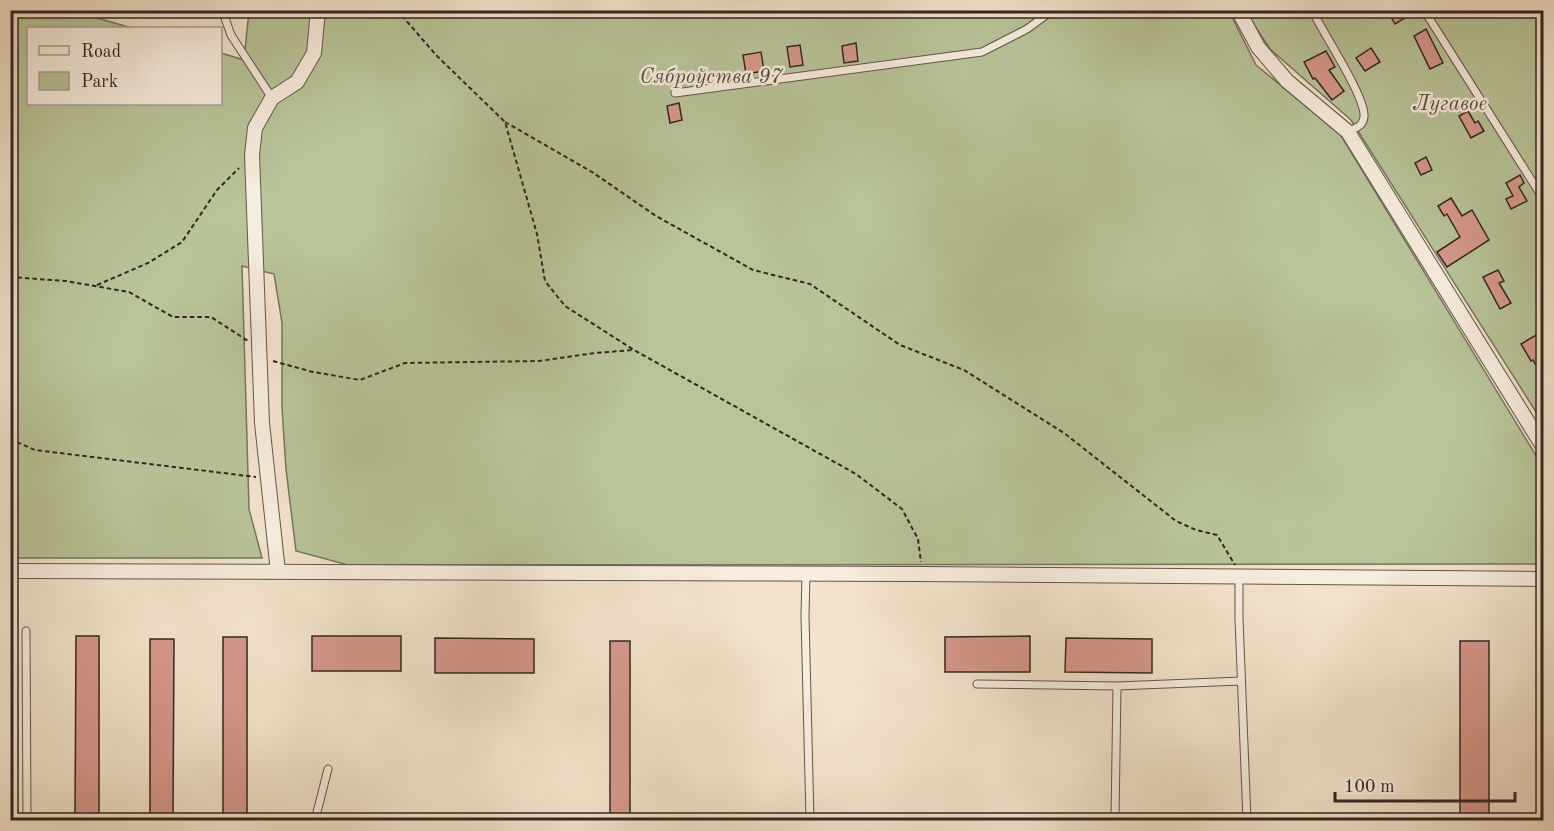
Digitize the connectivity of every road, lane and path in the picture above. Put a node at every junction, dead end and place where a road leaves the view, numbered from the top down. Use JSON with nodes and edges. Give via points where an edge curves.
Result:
{"nodes":[{"id":1,"x":222,"y":10,"type":"edge"},
{"id":2,"x":318,"y":10,"type":"edge"},
{"id":3,"x":397,"y":10,"type":"edge"},
{"id":4,"x":1053,"y":10,"type":"edge"},
{"id":5,"x":1238,"y":10,"type":"edge"},
{"id":6,"x":1312,"y":10,"type":"edge"},
{"id":7,"x":1424,"y":10,"type":"edge"},
{"id":8,"x":675,"y":93,"type":"dead end"},
{"id":9,"x":272,"y":99,"type":"junction"},
{"id":10,"x":505,"y":122,"type":"junction"},
{"id":11,"x":1348,"y":132,"type":"junction"},
{"id":12,"x":252,"y":155,"type":"junction"},
{"id":13,"x":1544,"y":200,"type":"edge"},
{"id":14,"x":10,"y":278,"type":"edge"},
{"id":15,"x":98,"y":285,"type":"junction"},
{"id":16,"x":260,"y":349,"type":"junction"},
{"id":17,"x":634,"y":350,"type":"junction"},
{"id":18,"x":10,"y":439,"type":"edge"},
{"id":19,"x":1544,"y":448,"type":"edge"},
{"id":20,"x":268,"y":478,"type":"junction"},
{"id":21,"x":1237,"y":570,"type":"junction"},
{"id":22,"x":10,"y":571,"type":"edge"},
{"id":23,"x":278,"y":572,"type":"junction"},
{"id":24,"x":806,"y":573,"type":"junction"},
{"id":25,"x":922,"y":574,"type":"junction"},
{"id":26,"x":1544,"y":579,"type":"edge"},
{"id":27,"x":26,"y":632,"type":"dead end"},
{"id":28,"x":1241,"y":681,"type":"junction"},
{"id":29,"x":977,"y":684,"type":"dead end"},
{"id":30,"x":1117,"y":686,"type":"junction"},
{"id":31,"x":328,"y":769,"type":"dead end"},
{"id":32,"x":27,"y":820,"type":"edge"},
{"id":33,"x":315,"y":820,"type":"edge"},
{"id":34,"x":810,"y":820,"type":"edge"},
{"id":35,"x":1115,"y":820,"type":"edge"},
{"id":36,"x":1247,"y":820,"type":"edge"}],
"edges":[{"from":1,"to":9,"type":"lane","via":[[231,35]]},
{"from":2,"to":9,"type":"street","via":[[314,53],[297,82]]},
{"from":3,"to":10,"type":"path","via":[[435,55]]},
{"from":4,"to":8,"type":"lane","via":[[1027,29],[982,52]]},
{"from":5,"to":11,"type":"street","via":[[1258,47],[1287,81]]},
{"from":6,"to":11,"type":"lane","via":[[1357,90],[1364,110],[1360,126]]},
{"from":7,"to":13,"type":"lane"},
{"from":9,"to":12,"type":"street","via":[[255,128]]},
{"from":10,"to":17,"type":"path","via":[[537,234],[545,281],[565,306]]},
{"from":10,"to":21,"type":"path","via":[[592,171],[656,216],[753,270],[810,284],[900,345],[964,370],[1064,433],[1176,521],[1217,535]]},
{"from":11,"to":19,"type":"street"},
{"from":12,"to":15,"type":"path","via":[[217,190],[182,242],[148,263]]},
{"from":12,"to":16,"type":"street"},
{"from":14,"to":15,"type":"path"},
{"from":15,"to":16,"type":"path","via":[[129,292],[173,317],[211,317]]},
{"from":16,"to":17,"type":"path","via":[[274,362],[360,380],[405,363],[539,362]]},
{"from":16,"to":20,"type":"street"},
{"from":17,"to":25,"type":"path","via":[[856,474],[902,510],[918,539]]},
{"from":18,"to":20,"type":"path","via":[[35,450]]},
{"from":20,"to":23,"type":"street"},
{"from":21,"to":25,"type":"street"},
{"from":21,"to":26,"type":"street"},
{"from":21,"to":28,"type":"lane"},
{"from":22,"to":23,"type":"street"},
{"from":23,"to":24,"type":"street"},
{"from":24,"to":25,"type":"street"},
{"from":24,"to":34,"type":"lane"},
{"from":27,"to":32,"type":"lane"},
{"from":28,"to":30,"type":"lane"},
{"from":28,"to":36,"type":"lane"},
{"from":29,"to":30,"type":"lane"},
{"from":30,"to":35,"type":"lane"},
{"from":31,"to":33,"type":"lane"}]}
